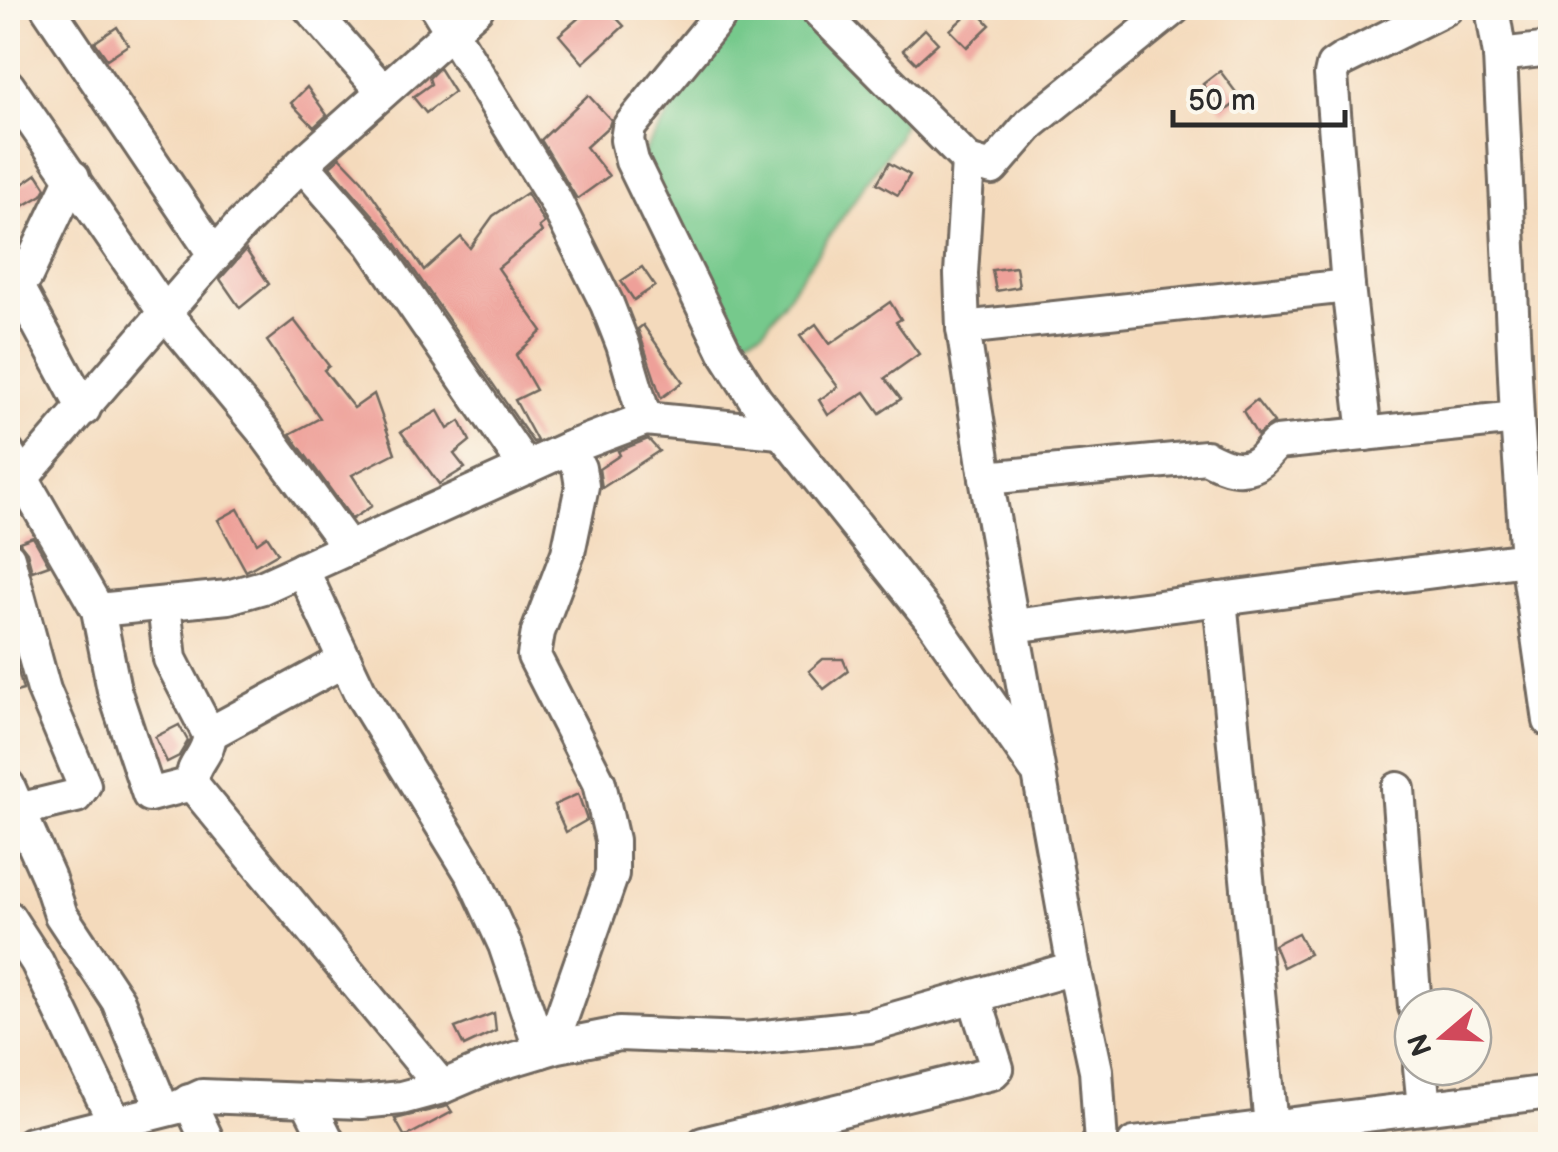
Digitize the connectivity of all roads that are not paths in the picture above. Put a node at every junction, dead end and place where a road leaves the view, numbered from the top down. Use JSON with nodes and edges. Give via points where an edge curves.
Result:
{"nodes":[{"id":1,"x":48,"y":8,"type":"edge"},
{"id":2,"x":310,"y":8,"type":"edge"},
{"id":3,"x":477,"y":8,"type":"edge"},
{"id":4,"x":726,"y":8,"type":"edge"},
{"id":5,"x":816,"y":8,"type":"edge"},
{"id":6,"x":1174,"y":8,"type":"edge"},
{"id":7,"x":1446,"y":8,"type":"edge"},
{"id":8,"x":1492,"y":8,"type":"edge"},
{"id":9,"x":443,"y":18,"type":"edge"},
{"id":10,"x":1131,"y":21,"type":"edge"},
{"id":11,"x":1550,"y":50,"type":"edge"},
{"id":12,"x":1500,"y":54,"type":"junction"},
{"id":13,"x":8,"y":86,"type":"edge"},
{"id":14,"x":383,"y":91,"type":"junction"},
{"id":15,"x":968,"y":160,"type":"junction"},
{"id":16,"x":302,"y":164,"type":"junction"},
{"id":17,"x":73,"y":178,"type":"junction"},
{"id":18,"x":214,"y":254,"type":"junction"},
{"id":19,"x":8,"y":270,"type":"edge"},
{"id":20,"x":1348,"y":286,"type":"junction"},
{"id":21,"x":165,"y":313,"type":"junction"},
{"id":22,"x":963,"y":328,"type":"junction"},
{"id":23,"x":84,"y":409,"type":"junction"},
{"id":24,"x":1517,"y":418,"type":"junction"},
{"id":25,"x":645,"y":419,"type":"junction"},
{"id":26,"x":779,"y":432,"type":"junction"},
{"id":27,"x":1365,"y":434,"type":"junction"},
{"id":28,"x":569,"y":448,"type":"junction"},
{"id":29,"x":526,"y":468,"type":"junction"},
{"id":30,"x":12,"y":476,"type":"edge"},
{"id":31,"x":986,"y":478,"type":"junction"},
{"id":32,"x":349,"y":548,"type":"junction"},
{"id":33,"x":8,"y":558,"type":"edge"},
{"id":34,"x":1528,"y":559,"type":"junction"},
{"id":35,"x":302,"y":569,"type":"junction"},
{"id":36,"x":1220,"y":599,"type":"junction"},
{"id":37,"x":164,"y":604,"type":"junction"},
{"id":38,"x":98,"y":610,"type":"junction"},
{"id":39,"x":1013,"y":626,"type":"junction"},
{"id":40,"x":345,"y":660,"type":"junction"},
{"id":41,"x":1550,"y":706,"type":"edge"},
{"id":42,"x":1550,"y":721,"type":"edge"},
{"id":43,"x":209,"y":734,"type":"junction"},
{"id":44,"x":1040,"y":776,"type":"junction"},
{"id":45,"x":192,"y":784,"type":"junction"},
{"id":46,"x":1398,"y":790,"type":"dead end"},
{"id":47,"x":13,"y":798,"type":"edge"},
{"id":48,"x":8,"y":916,"type":"edge"},
{"id":49,"x":1074,"y":968,"type":"junction"},
{"id":50,"x":1414,"y":987,"type":"edge"},
{"id":51,"x":974,"y":996,"type":"junction"},
{"id":52,"x":540,"y":1047,"type":"junction"},
{"id":53,"x":442,"y":1087,"type":"junction"},
{"id":54,"x":1422,"y":1087,"type":"edge"},
{"id":55,"x":1550,"y":1092,"type":"edge"},
{"id":56,"x":307,"y":1100,"type":"junction"},
{"id":57,"x":176,"y":1106,"type":"junction"},
{"id":58,"x":1424,"y":1108,"type":"junction"},
{"id":59,"x":116,"y":1123,"type":"junction"},
{"id":60,"x":1272,"y":1126,"type":"junction"},
{"id":61,"x":30,"y":1144,"type":"edge"},
{"id":62,"x":209,"y":1144,"type":"edge"},
{"id":63,"x":329,"y":1144,"type":"edge"},
{"id":64,"x":703,"y":1144,"type":"edge"},
{"id":65,"x":1100,"y":1144,"type":"edge"},
{"id":66,"x":1134,"y":1144,"type":"edge"}],
"edges":[{"from":1,"to":18,"type":"street"},
{"from":2,"to":14,"type":"street"},
{"from":3,"to":9,"type":"street"},
{"from":4,"to":26,"type":"street","via":[[630,127],[628,140],[632,161],[725,352]]},
{"from":5,"to":15,"type":"street"},
{"from":6,"to":10,"type":"street"},
{"from":7,"to":20,"type":"street","via":[[1333,66]]},
{"from":8,"to":12,"type":"street"},
{"from":9,"to":14,"type":"street"},
{"from":9,"to":25,"type":"street","via":[[555,200],[623,345]]},
{"from":10,"to":15,"type":"street","via":[[992,168]]},
{"from":11,"to":12,"type":"street"},
{"from":12,"to":24,"type":"street"},
{"from":13,"to":17,"type":"street"},
{"from":14,"to":16,"type":"street"},
{"from":15,"to":22,"type":"street"},
{"from":16,"to":18,"type":"street"},
{"from":16,"to":29,"type":"street","via":[[371,243]]},
{"from":17,"to":19,"type":"street","via":[[26,276]]},
{"from":17,"to":21,"type":"street"},
{"from":18,"to":21,"type":"street"},
{"from":19,"to":23,"type":"street"},
{"from":20,"to":22,"type":"street"},
{"from":20,"to":27,"type":"street"},
{"from":21,"to":23,"type":"street"},
{"from":21,"to":32,"type":"street"},
{"from":22,"to":31,"type":"street"},
{"from":23,"to":30,"type":"street"},
{"from":24,"to":27,"type":"street"},
{"from":24,"to":34,"type":"street"},
{"from":25,"to":26,"type":"street"},
{"from":25,"to":28,"type":"street"},
{"from":26,"to":44,"type":"street","via":[[934,623]]},
{"from":27,"to":31,"type":"street","via":[[1277,443],[1243,468],[1206,457]]},
{"from":28,"to":29,"type":"street"},
{"from":28,"to":52,"type":"street","via":[[582,486],[534,656],[599,782],[612,874],[561,1019]]},
{"from":29,"to":32,"type":"street"},
{"from":30,"to":38,"type":"street"},
{"from":31,"to":39,"type":"street"},
{"from":32,"to":35,"type":"street"},
{"from":33,"to":47,"type":"street","via":[[44,690],[84,785],[76,796]]},
{"from":34,"to":36,"type":"street"},
{"from":34,"to":41,"type":"street"},
{"from":35,"to":37,"type":"street","via":[[228,598]]},
{"from":35,"to":40,"type":"street"},
{"from":36,"to":39,"type":"street"},
{"from":36,"to":60,"type":"street"},
{"from":37,"to":38,"type":"street"},
{"from":37,"to":43,"type":"street","via":[[170,660]]},
{"from":38,"to":45,"type":"street","via":[[114,690],[149,795]]},
{"from":39,"to":44,"type":"street"},
{"from":40,"to":43,"type":"street"},
{"from":40,"to":52,"type":"street","via":[[473,876]]},
{"from":41,"to":42,"type":"street"},
{"from":43,"to":45,"type":"street"},
{"from":44,"to":49,"type":"street"},
{"from":45,"to":53,"type":"street"},
{"from":46,"to":50,"type":"street"},
{"from":47,"to":57,"type":"street","via":[[61,915]]},
{"from":48,"to":59,"type":"street"},
{"from":49,"to":51,"type":"street"},
{"from":49,"to":65,"type":"street","via":[[1096,1070]]},
{"from":51,"to":52,"type":"street","via":[[869,1026],[744,1039],[619,1034]]},
{"from":51,"to":64,"type":"street","via":[[997,1068],[992,1073]]},
{"from":52,"to":53,"type":"street"},
{"from":53,"to":56,"type":"street","via":[[361,1102]]},
{"from":54,"to":58,"type":"street"},
{"from":55,"to":58,"type":"street"},
{"from":56,"to":57,"type":"street","via":[[202,1096]]},
{"from":56,"to":63,"type":"street"},
{"from":57,"to":59,"type":"street"},
{"from":57,"to":62,"type":"street"},
{"from":58,"to":60,"type":"street"},
{"from":59,"to":61,"type":"street"},
{"from":60,"to":66,"type":"street"}]}
